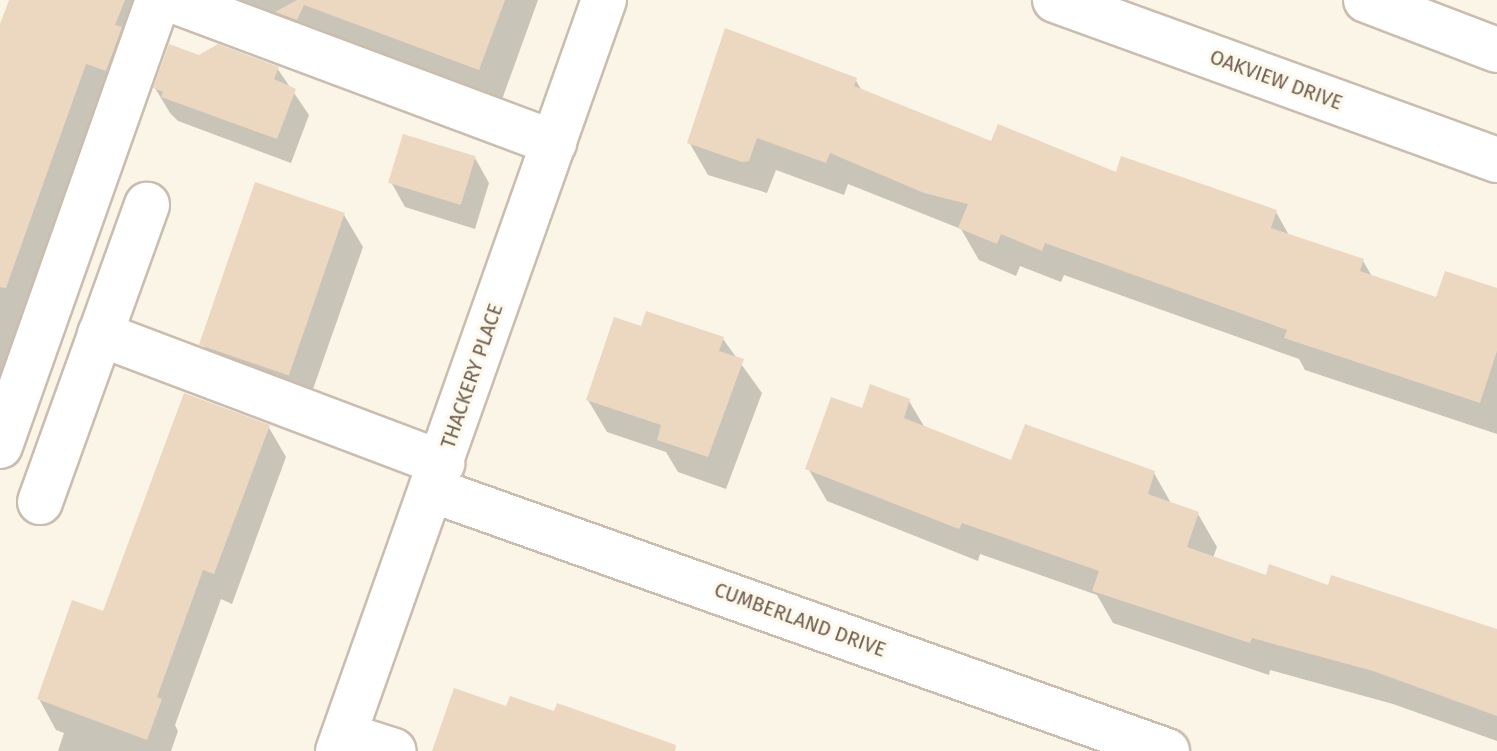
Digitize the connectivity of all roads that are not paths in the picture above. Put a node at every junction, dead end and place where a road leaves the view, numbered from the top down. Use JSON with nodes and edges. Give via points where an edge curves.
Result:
{"nodes":[{"id":1,"x":158,"y":0,"type":"edge"},
{"id":2,"x":172,"y":0,"type":"edge"},
{"id":3,"x":604,"y":0,"type":"edge"},
{"id":4,"x":1055,"y":0,"type":"edge"},
{"id":5,"x":1366,"y":0,"type":"edge"},
{"id":6,"x":1497,"y":50,"type":"edge"},
{"id":7,"x":554,"y":143,"type":"junction"},
{"id":8,"x":1497,"y":160,"type":"edge"},
{"id":9,"x":147,"y":205,"type":"dead end"},
{"id":10,"x":100,"y":334,"type":"junction"},
{"id":11,"x":0,"y":446,"type":"edge"},
{"id":12,"x":437,"y":476,"type":"junction"},
{"id":13,"x":40,"y":502,"type":"dead end"},
{"id":14,"x":341,"y":743,"type":"edge"},
{"id":15,"x":394,"y":751,"type":"edge"},
{"id":16,"x":1167,"y":751,"type":"edge"}],
"edges":[{"from":1,"to":11,"type":"street"},
{"from":2,"to":7,"type":"street"},
{"from":3,"to":7,"type":"street","name":"THACKERY PLACE"},
{"from":4,"to":8,"type":"street","name":"OAKVIEW DRIVE"},
{"from":5,"to":6,"type":"street"},
{"from":7,"to":12,"type":"street","name":"THACKERY PLACE"},
{"from":9,"to":10,"type":"street"},
{"from":10,"to":12,"type":"street","name":"CUMBERLAND DRIVE"},
{"from":10,"to":13,"type":"street"},
{"from":12,"to":14,"type":"street","name":"THACKERY PLACE"},
{"from":12,"to":16,"type":"street","name":"CUMBERLAND DRIVE"},
{"from":14,"to":15,"type":"street"}]}
